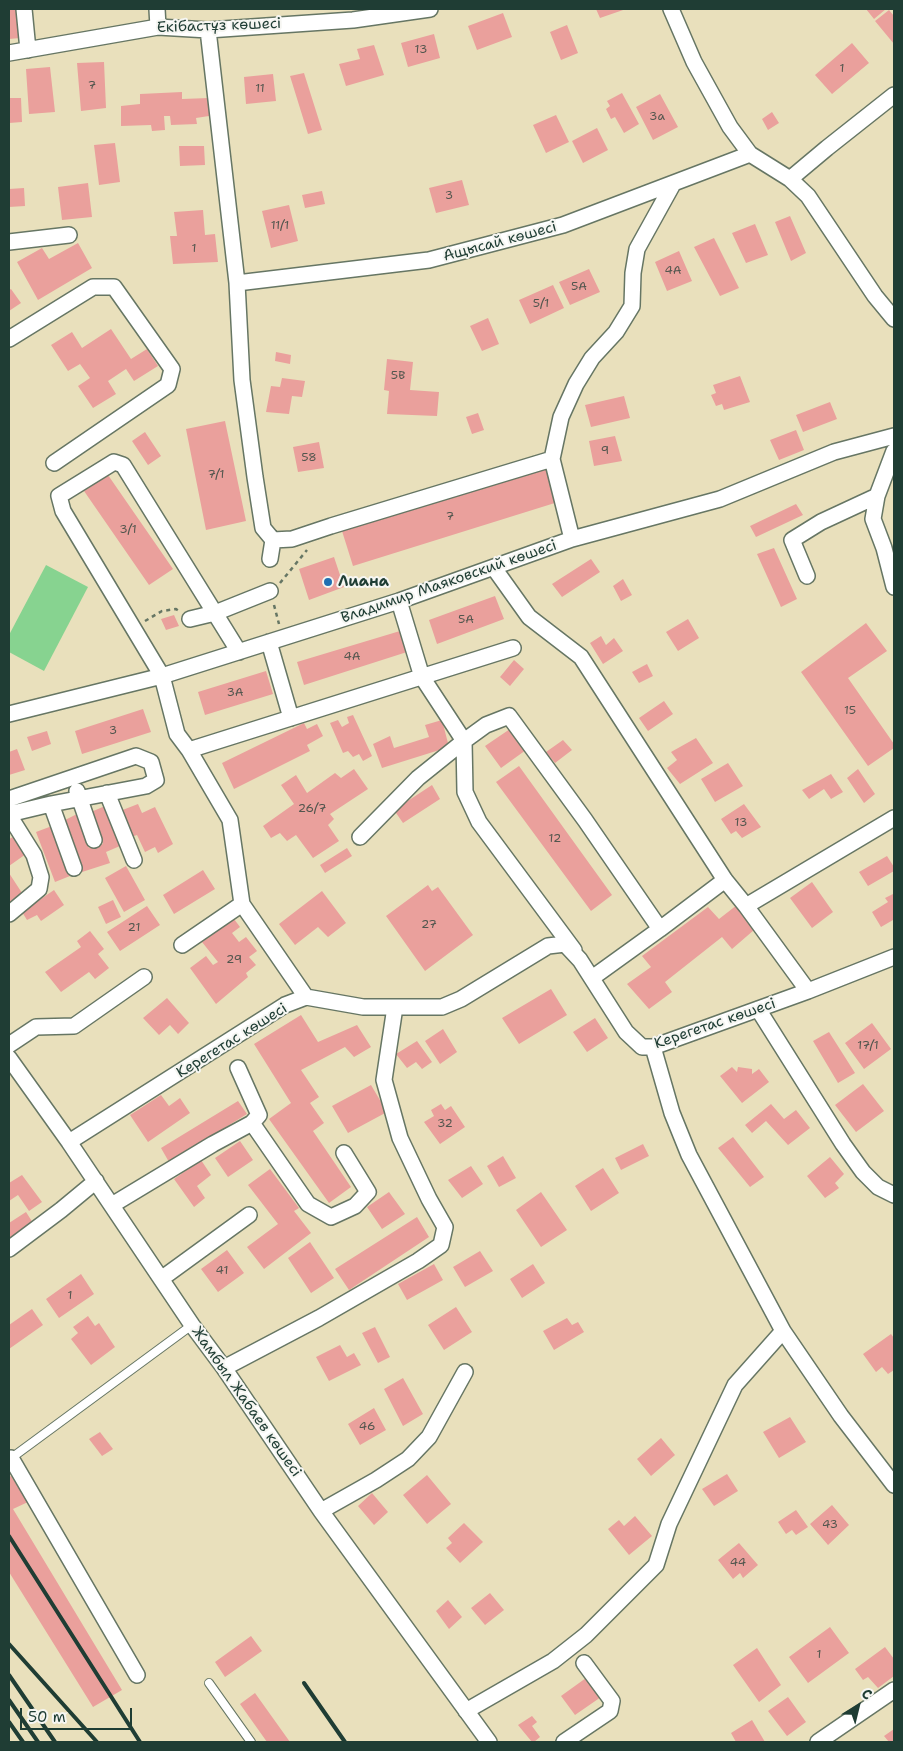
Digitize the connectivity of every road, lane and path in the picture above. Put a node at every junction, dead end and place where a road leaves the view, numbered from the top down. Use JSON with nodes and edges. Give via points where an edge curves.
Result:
{"nodes":[{"id":1,"x":24,"y":9,"type":"edge"},
{"id":2,"x":157,"y":9,"type":"edge"},
{"id":3,"x":430,"y":9,"type":"edge"},
{"id":4,"x":671,"y":9,"type":"edge"},
{"id":5,"x":306,"y":16,"type":"edge"},
{"id":6,"x":158,"y":27,"type":"junction"},
{"id":7,"x":208,"y":30,"type":"junction"},
{"id":8,"x":28,"y":50,"type":"junction"},
{"id":9,"x":9,"y":53,"type":"edge"},
{"id":10,"x":894,"y":95,"type":"edge"},
{"id":11,"x":750,"y":154,"type":"junction"},
{"id":12,"x":790,"y":179,"type":"junction"},
{"id":13,"x":673,"y":184,"type":"junction"},
{"id":14,"x":69,"y":235,"type":"dead end"},
{"id":15,"x":9,"y":242,"type":"edge"},
{"id":16,"x":238,"y":283,"type":"junction"},
{"id":17,"x":894,"y":319,"type":"edge"},
{"id":18,"x":9,"y":339,"type":"edge"},
{"id":19,"x":894,"y":436,"type":"edge"},
{"id":20,"x":894,"y":451,"type":"edge"},
{"id":21,"x":552,"y":459,"type":"junction"},
{"id":22,"x":54,"y":463,"type":"dead end"},
{"id":23,"x":877,"y":496,"type":"junction"},
{"id":24,"x":572,"y":539,"type":"junction"},
{"id":25,"x":274,"y":540,"type":"junction"},
{"id":26,"x":311,"y":546,"type":"dead end"},
{"id":27,"x":270,"y":559,"type":"dead end"},
{"id":28,"x":494,"y":568,"type":"junction"},
{"id":29,"x":807,"y":576,"type":"dead end"},
{"id":30,"x":894,"y":587,"type":"edge"},
{"id":31,"x":270,"y":591,"type":"junction"},
{"id":32,"x":399,"y":601,"type":"junction"},
{"id":33,"x":215,"y":613,"type":"junction"},
{"id":34,"x":190,"y":619,"type":"joint"},
{"id":35,"x":279,"y":625,"type":"dead end"},
{"id":36,"x":133,"y":628,"type":"junction"},
{"id":37,"x":269,"y":642,"type":"junction"},
{"id":38,"x":513,"y":648,"type":"dead end"},
{"id":39,"x":239,"y":652,"type":"junction"},
{"id":40,"x":162,"y":676,"type":"junction"},
{"id":41,"x":422,"y":677,"type":"junction"},
{"id":42,"x":9,"y":714,"type":"edge"},
{"id":43,"x":291,"y":718,"type":"junction"},
{"id":44,"x":464,"y":741,"type":"junction"},
{"id":45,"x":189,"y":750,"type":"junction"},
{"id":46,"x":73,"y":778,"type":"junction"},
{"id":47,"x":107,"y":793,"type":"junction"},
{"id":48,"x":9,"y":799,"type":"edge"},
{"id":49,"x":80,"y":799,"type":"junction"},
{"id":50,"x":51,"y":804,"type":"junction"},
{"id":51,"x":9,"y":815,"type":"edge"},
{"id":52,"x":894,"y":818,"type":"edge"},
{"id":53,"x":360,"y":837,"type":"dead end"},
{"id":54,"x":94,"y":840,"type":"dead end"},
{"id":55,"x":134,"y":860,"type":"dead end"},
{"id":56,"x":74,"y":868,"type":"dead end"},
{"id":57,"x":725,"y":880,"type":"junction"},
{"id":58,"x":242,"y":904,"type":"junction"},
{"id":59,"x":746,"y":906,"type":"junction"},
{"id":60,"x":9,"y":914,"type":"edge"},
{"id":61,"x":660,"y":929,"type":"junction"},
{"id":62,"x":182,"y":946,"type":"dead end"},
{"id":63,"x":894,"y":957,"type":"edge"},
{"id":64,"x":580,"y":960,"type":"junction"},
{"id":65,"x":144,"y":977,"type":"dead end"},
{"id":66,"x":592,"y":978,"type":"junction"},
{"id":67,"x":808,"y":991,"type":"junction"},
{"id":68,"x":306,"y":998,"type":"junction"},
{"id":69,"x":395,"y":1007,"type":"junction"},
{"id":70,"x":758,"y":1009,"type":"junction"},
{"id":71,"x":9,"y":1045,"type":"edge"},
{"id":72,"x":653,"y":1047,"type":"junction"},
{"id":73,"x":9,"y":1058,"type":"edge"},
{"id":74,"x":238,"y":1068,"type":"dead end"},
{"id":75,"x":252,"y":1123,"type":"junction"},
{"id":76,"x":70,"y":1142,"type":"junction"},
{"id":77,"x":344,"y":1152,"type":"dead end"},
{"id":78,"x":96,"y":1181,"type":"junction"},
{"id":79,"x":894,"y":1195,"type":"edge"},
{"id":80,"x":112,"y":1205,"type":"junction"},
{"id":81,"x":249,"y":1214,"type":"dead end"},
{"id":82,"x":9,"y":1249,"type":"edge"},
{"id":83,"x":161,"y":1279,"type":"junction"},
{"id":84,"x":192,"y":1325,"type":"junction"},
{"id":85,"x":783,"y":1331,"type":"junction"},
{"id":86,"x":224,"y":1368,"type":"junction"},
{"id":87,"x":465,"y":1372,"type":"dead end"},
{"id":88,"x":10,"y":1459,"type":"edge"},
{"id":89,"x":894,"y":1486,"type":"edge"},
{"id":90,"x":321,"y":1511,"type":"junction"},
{"id":91,"x":584,"y":1663,"type":"dead end"},
{"id":92,"x":137,"y":1674,"type":"dead end"},
{"id":93,"x":209,"y":1683,"type":"dead end"},
{"id":94,"x":894,"y":1690,"type":"edge"},
{"id":95,"x":466,"y":1711,"type":"junction"},
{"id":96,"x":251,"y":1742,"type":"edge"},
{"id":97,"x":489,"y":1742,"type":"edge"},
{"id":98,"x":564,"y":1742,"type":"edge"},
{"id":99,"x":818,"y":1742,"type":"edge"}],
"edges":[{"from":1,"to":8,"type":"street"},
{"from":2,"to":6,"type":"street"},
{"from":3,"to":5,"type":"street","name":"Екібастұз көшесі","via":[[353,20]]},
{"from":4,"to":11,"type":"street","via":[[694,62],[730,127]]},
{"from":5,"to":7,"type":"street","name":"Екібастұз көшесі"},
{"from":6,"to":7,"type":"street","name":"Екібастұз көшесі"},
{"from":6,"to":8,"type":"street","name":"Екібастұз көшесі"},
{"from":7,"to":16,"type":"street"},
{"from":8,"to":9,"type":"street","name":"Екібастұз көшесі"},
{"from":10,"to":12,"type":"street"},
{"from":11,"to":12,"type":"street"},
{"from":11,"to":13,"type":"street","name":"Ащысай көшесі"},
{"from":12,"to":17,"type":"street","via":[[808,196]]},
{"from":13,"to":16,"type":"street","name":"Ащысай көшесі","via":[[563,225],[430,260]]},
{"from":13,"to":21,"type":"street","name":"Владимир Маяковский көшесі","via":[[637,249],[632,306],[576,384],[561,418]]},
{"from":14,"to":15,"type":"street"},
{"from":16,"to":25,"type":"street","via":[[242,380],[254,477],[263,528]]},
{"from":18,"to":22,"type":"street","via":[[93,287],[114,287],[172,369],[168,385]]},
{"from":19,"to":24,"type":"street","via":[[834,452],[720,499]]},
{"from":20,"to":23,"type":"street"},
{"from":21,"to":24,"type":"street","name":"Владимир Маяковский көшесі"},
{"from":21,"to":25,"type":"street","via":[[292,539]]},
{"from":23,"to":29,"type":"street","via":[[821,522],[792,540]]},
{"from":23,"to":30,"type":"street","via":[[873,519]]},
{"from":24,"to":28,"type":"street","name":"Владимир Маяковский көшесі"},
{"from":25,"to":27,"type":"street"},
{"from":26,"to":31,"type":"path"},
{"from":28,"to":32,"type":"street","name":"Владимир Маяковский көшесі"},
{"from":28,"to":57,"type":"street","via":[[529,617],[581,657]]},
{"from":31,"to":33,"type":"street"},
{"from":31,"to":35,"type":"path"},
{"from":32,"to":37,"type":"street","name":"Владимир Маяковский көшесі"},
{"from":32,"to":41,"type":"street"},
{"from":33,"to":34,"type":"street"},
{"from":33,"to":36,"type":"street","via":[[123,465],[114,462],[59,496],[63,511]]},
{"from":33,"to":39,"type":"street"},
{"from":34,"to":36,"type":"path","via":[[176,609],[162,611]]},
{"from":36,"to":40,"type":"street"},
{"from":37,"to":39,"type":"street","name":"Владимир Маяковский көшесі"},
{"from":37,"to":43,"type":"street"},
{"from":38,"to":41,"type":"street"},
{"from":39,"to":40,"type":"street","name":"Владимир Маяковский көшесі"},
{"from":40,"to":42,"type":"street","name":"Владимир Маяковский көшесі"},
{"from":40,"to":45,"type":"street","via":[[177,734]]},
{"from":41,"to":43,"type":"street"},
{"from":41,"to":44,"type":"street"},
{"from":43,"to":45,"type":"street"},
{"from":44,"to":53,"type":"street","via":[[418,778]]},
{"from":44,"to":61,"type":"street","via":[[486,725],[509,716]]},
{"from":44,"to":64,"type":"street","via":[[465,792],[479,822]]},
{"from":45,"to":58,"type":"street","via":[[230,820]]},
{"from":46,"to":47,"type":"street","via":[[136,756],[150,762],[156,780],[146,786]]},
{"from":46,"to":48,"type":"street"},
{"from":46,"to":49,"type":"street"},
{"from":47,"to":49,"type":"street"},
{"from":47,"to":55,"type":"street"},
{"from":49,"to":50,"type":"street"},
{"from":49,"to":54,"type":"street"},
{"from":50,"to":51,"type":"street"},
{"from":50,"to":56,"type":"street"},
{"from":51,"to":60,"type":"street","via":[[34,855],[41,877],[39,889]]},
{"from":52,"to":59,"type":"street"},
{"from":57,"to":59,"type":"street"},
{"from":57,"to":61,"type":"street"},
{"from":58,"to":62,"type":"street"},
{"from":58,"to":68,"type":"street"},
{"from":59,"to":67,"type":"street"},
{"from":61,"to":66,"type":"street"},
{"from":63,"to":67,"type":"street","name":"Керегетас көшесі"},
{"from":64,"to":66,"type":"street","name":"Керегетас көшесі"},
{"from":64,"to":69,"type":"street","name":"Керегетас көшесі","via":[[565,944],[548,946],[461,999],[442,1007]]},
{"from":65,"to":71,"type":"street","via":[[74,1026],[36,1027]]},
{"from":66,"to":72,"type":"street","name":"Керегетас көшесі","via":[[626,1032],[642,1047]]},
{"from":67,"to":70,"type":"street","name":"Керегетас көшесі"},
{"from":68,"to":69,"type":"street","name":"Керегетас көшесі","via":[[363,1007]]},
{"from":68,"to":76,"type":"street","name":"Керегетас көшесі","via":[[285,1005]]},
{"from":69,"to":86,"type":"street","via":[[384,1080],[400,1138],[445,1227],[441,1245],[319,1318]]},
{"from":70,"to":72,"type":"street","name":"Керегетас көшесі"},
{"from":70,"to":79,"type":"street","via":[[863,1172],[878,1187]]},
{"from":72,"to":85,"type":"street","via":[[672,1112],[689,1155]]},
{"from":73,"to":76,"type":"street","name":"Жамбыл Жабаев көшесі"},
{"from":74,"to":75,"type":"street","via":[[259,1115]]},
{"from":75,"to":77,"type":"street","via":[[308,1204],[331,1217],[355,1206],[368,1192]]},
{"from":75,"to":80,"type":"street"},
{"from":76,"to":78,"type":"street","name":"Жамбыл Жабаев көшесі"},
{"from":78,"to":80,"type":"street","name":"Жамбыл Жабаев көшесі"},
{"from":78,"to":82,"type":"street"},
{"from":80,"to":83,"type":"street","name":"Жамбыл Жабаев көшесі"},
{"from":81,"to":83,"type":"street"},
{"from":83,"to":84,"type":"street","name":"Жамбыл Жабаев көшесі"},
{"from":84,"to":86,"type":"street","name":"Жамбыл Жабаев көшесі"},
{"from":84,"to":88,"type":"lane"},
{"from":85,"to":89,"type":"street"},
{"from":85,"to":95,"type":"street","via":[[735,1385],[668,1524],[656,1565],[586,1635],[553,1661]]},
{"from":86,"to":90,"type":"street","name":"Жамбыл Жабаев көшесі"},
{"from":87,"to":90,"type":"street","via":[[429,1437],[408,1458]]},
{"from":88,"to":92,"type":"street"},
{"from":90,"to":95,"type":"street","name":"Жамбыл Жабаев көшесі"},
{"from":91,"to":98,"type":"street","via":[[612,1701],[610,1711]]},
{"from":93,"to":96,"type":"lane"},
{"from":94,"to":99,"type":"street"},
{"from":95,"to":97,"type":"street","name":"Жамбыл Жабаев көшесі"}]}
